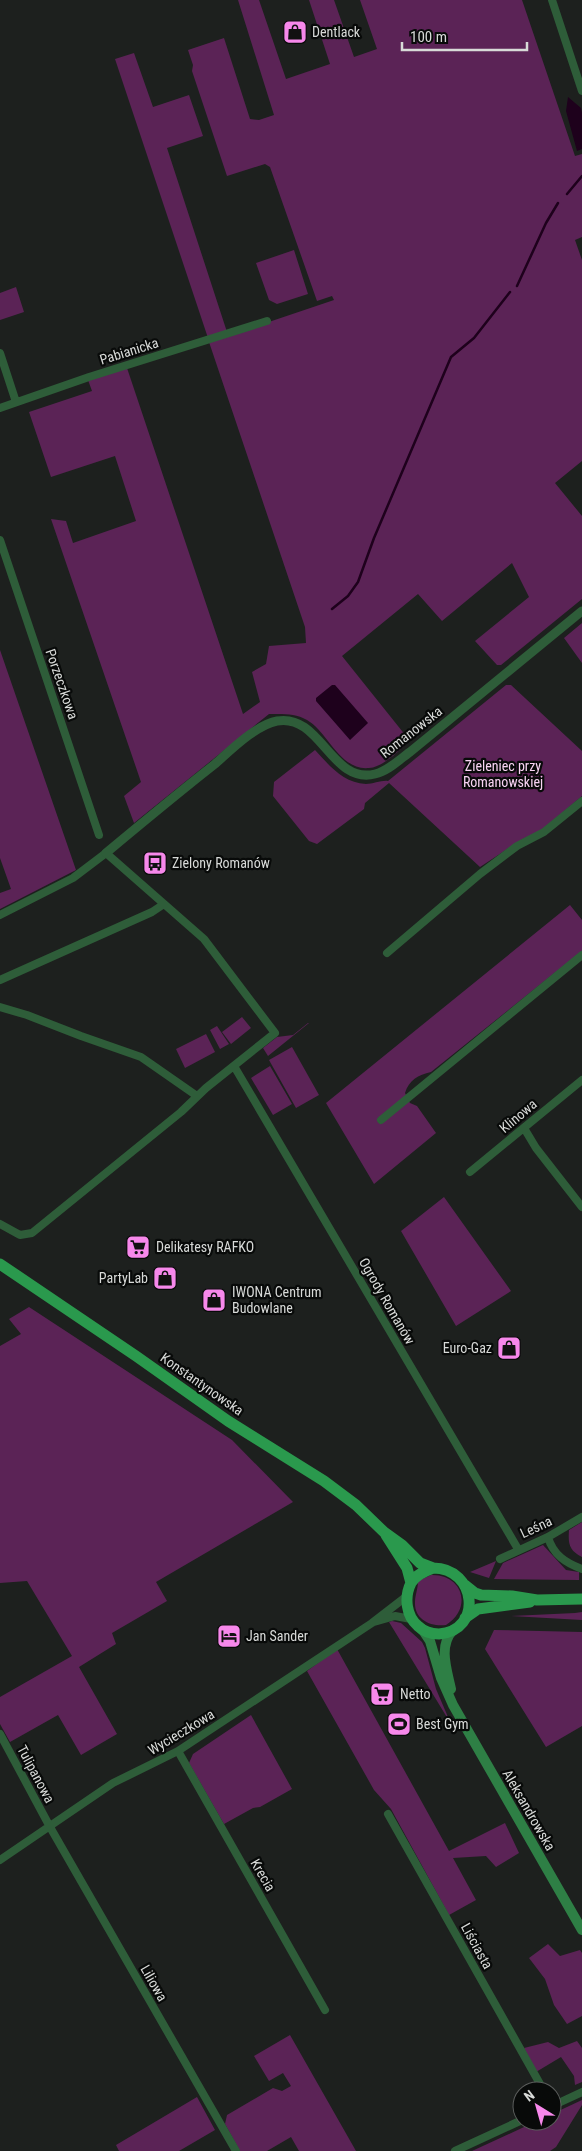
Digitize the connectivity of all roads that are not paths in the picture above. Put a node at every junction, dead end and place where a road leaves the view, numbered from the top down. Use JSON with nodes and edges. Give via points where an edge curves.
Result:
{"nodes":[{"id":1,"x":552,"y":0,"type":"edge"},
{"id":2,"x":582,"y":91,"type":"edge"},
{"id":3,"x":267,"y":321,"type":"dead end"},
{"id":4,"x":0,"y":353,"type":"edge"},
{"id":5,"x":16,"y":402,"type":"junction"},
{"id":6,"x":0,"y":408,"type":"edge"},
{"id":7,"x":0,"y":540,"type":"edge"},
{"id":8,"x":582,"y":611,"type":"edge"},
{"id":9,"x":582,"y":801,"type":"edge"},
{"id":10,"x":100,"y":835,"type":"dead end"},
{"id":11,"x":106,"y":853,"type":"junction"},
{"id":12,"x":164,"y":904,"type":"junction"},
{"id":13,"x":0,"y":915,"type":"edge"},
{"id":14,"x":387,"y":954,"type":"dead end"},
{"id":15,"x":582,"y":955,"type":"edge"},
{"id":16,"x":0,"y":980,"type":"edge"},
{"id":17,"x":0,"y":1007,"type":"edge"},
{"id":18,"x":234,"y":1066,"type":"junction"},
{"id":19,"x":582,"y":1080,"type":"edge"},
{"id":20,"x":197,"y":1096,"type":"junction"},
{"id":21,"x":381,"y":1120,"type":"dead end"},
{"id":22,"x":524,"y":1128,"type":"junction"},
{"id":23,"x":470,"y":1172,"type":"dead end"},
{"id":24,"x":582,"y":1207,"type":"edge"},
{"id":25,"x":0,"y":1224,"type":"edge"},
{"id":26,"x":0,"y":1264,"type":"edge"},
{"id":27,"x":582,"y":1517,"type":"edge"},
{"id":28,"x":384,"y":1532,"type":"junction"},
{"id":29,"x":548,"y":1537,"type":"junction"},
{"id":30,"x":518,"y":1549,"type":"junction"},
{"id":31,"x":500,"y":1559,"type":"dead end"},
{"id":32,"x":433,"y":1568,"type":"junction"},
{"id":33,"x":582,"y":1569,"type":"edge"},
{"id":34,"x":411,"y":1583,"type":"junction"},
{"id":35,"x":464,"y":1584,"type":"junction"},
{"id":36,"x":407,"y":1596,"type":"junction"},
{"id":37,"x":582,"y":1599,"type":"edge"},
{"id":38,"x":537,"y":1600,"type":"junction"},
{"id":39,"x":465,"y":1618,"type":"junction"},
{"id":40,"x":411,"y":1619,"type":"junction"},
{"id":41,"x":372,"y":1623,"type":"junction"},
{"id":42,"x":422,"y":1629,"type":"junction"},
{"id":43,"x":453,"y":1630,"type":"junction"},
{"id":44,"x":453,"y":1704,"type":"junction"},
{"id":45,"x":0,"y":1734,"type":"edge"},
{"id":46,"x":178,"y":1751,"type":"junction"},
{"id":47,"x":388,"y":1814,"type":"dead end"},
{"id":48,"x":50,"y":1827,"type":"junction"},
{"id":49,"x":0,"y":1860,"type":"edge"},
{"id":50,"x":582,"y":1930,"type":"edge"},
{"id":51,"x":325,"y":2010,"type":"dead end"},
{"id":52,"x":538,"y":2081,"type":"edge"},
{"id":53,"x":582,"y":2092,"type":"edge"},
{"id":54,"x":562,"y":2101,"type":"edge"},
{"id":55,"x":512,"y":2125,"type":"edge"},
{"id":56,"x":236,"y":2151,"type":"edge"},
{"id":57,"x":455,"y":2151,"type":"edge"}],
"edges":[{"from":1,"to":2,"type":"street"},
{"from":3,"to":5,"type":"street","name":"Pabianicka"},
{"from":4,"to":5,"type":"street"},
{"from":5,"to":6,"type":"street","name":"Pabianicka"},
{"from":7,"to":10,"type":"street","name":"Porzeczkowa"},
{"from":8,"to":11,"type":"street","name":"Romanowska","via":[[410,752],[382,771],[367,775],[352,772],[303,726],[288,721],[273,722],[243,741]]},
{"from":9,"to":14,"type":"street","via":[[544,832],[517,846],[480,874]]},
{"from":11,"to":12,"type":"street"},
{"from":11,"to":13,"type":"street","name":"Romanowska","via":[[73,878]]},
{"from":12,"to":16,"type":"street"},
{"from":12,"to":18,"type":"street","via":[[204,939],[275,1033]]},
{"from":15,"to":21,"type":"street"},
{"from":17,"to":20,"type":"street","via":[[141,1057]]},
{"from":18,"to":20,"type":"street"},
{"from":18,"to":30,"type":"street","name":"Ogrody Romanów"},
{"from":19,"to":22,"type":"street","name":"Klinowa"},
{"from":20,"to":25,"type":"street","via":[[32,1233],[20,1235]]},
{"from":22,"to":23,"type":"street","name":"Klinowa"},
{"from":22,"to":24,"type":"street"},
{"from":26,"to":28,"type":"main road","name":"Konstantynowska","via":[[228,1421],[324,1481]]},
{"from":27,"to":29,"type":"street","name":"Leśna"},
{"from":28,"to":32,"type":"main road","name":"Konstantynowska","via":[[420,1564]]},
{"from":28,"to":34,"type":"main road","name":"Konstantynowska","via":[[407,1568]]},
{"from":29,"to":30,"type":"street","name":"Leśna"},
{"from":29,"to":33,"type":"street","via":[[557,1555]]},
{"from":30,"to":31,"type":"street","name":"Leśna"},
{"from":32,"to":34,"type":"main road"},
{"from":32,"to":35,"type":"main road","via":[[448,1570]]},
{"from":34,"to":36,"type":"main road"},
{"from":35,"to":38,"type":"main road","via":[[481,1595]]},
{"from":35,"to":39,"type":"main road","via":[[469,1603]]},
{"from":36,"to":40,"type":"main road"},
{"from":36,"to":41,"type":"street","name":"Wycieczkowa"},
{"from":37,"to":38,"type":"main road"},
{"from":38,"to":39,"type":"main road","via":[[478,1609]]},
{"from":39,"to":43,"type":"main road"},
{"from":40,"to":41,"type":"street","name":"Wycieczkowa","via":[[395,1616]]},
{"from":40,"to":42,"type":"main road"},
{"from":41,"to":46,"type":"street","name":"Wycieczkowa"},
{"from":42,"to":43,"type":"main road","via":[[436,1634]]},
{"from":42,"to":44,"type":"main road","name":"Aleksandrowska","via":[[430,1641]]},
{"from":43,"to":44,"type":"main road","name":"Aleksandrowska","via":[[446,1639],[445,1650]]},
{"from":44,"to":50,"type":"main road","name":"Aleksandrowska"},
{"from":45,"to":48,"type":"street","name":"Tulipanowa"},
{"from":46,"to":48,"type":"street","name":"Wycieczkowa","via":[[114,1783]]},
{"from":46,"to":51,"type":"street","name":"Krecia"},
{"from":47,"to":52,"type":"street","name":"Liściasta"},
{"from":48,"to":49,"type":"street","name":"Wycieczkowa"},
{"from":48,"to":56,"type":"street","name":"Liliowa"},
{"from":53,"to":54,"type":"street"},
{"from":55,"to":57,"type":"street"}]}
